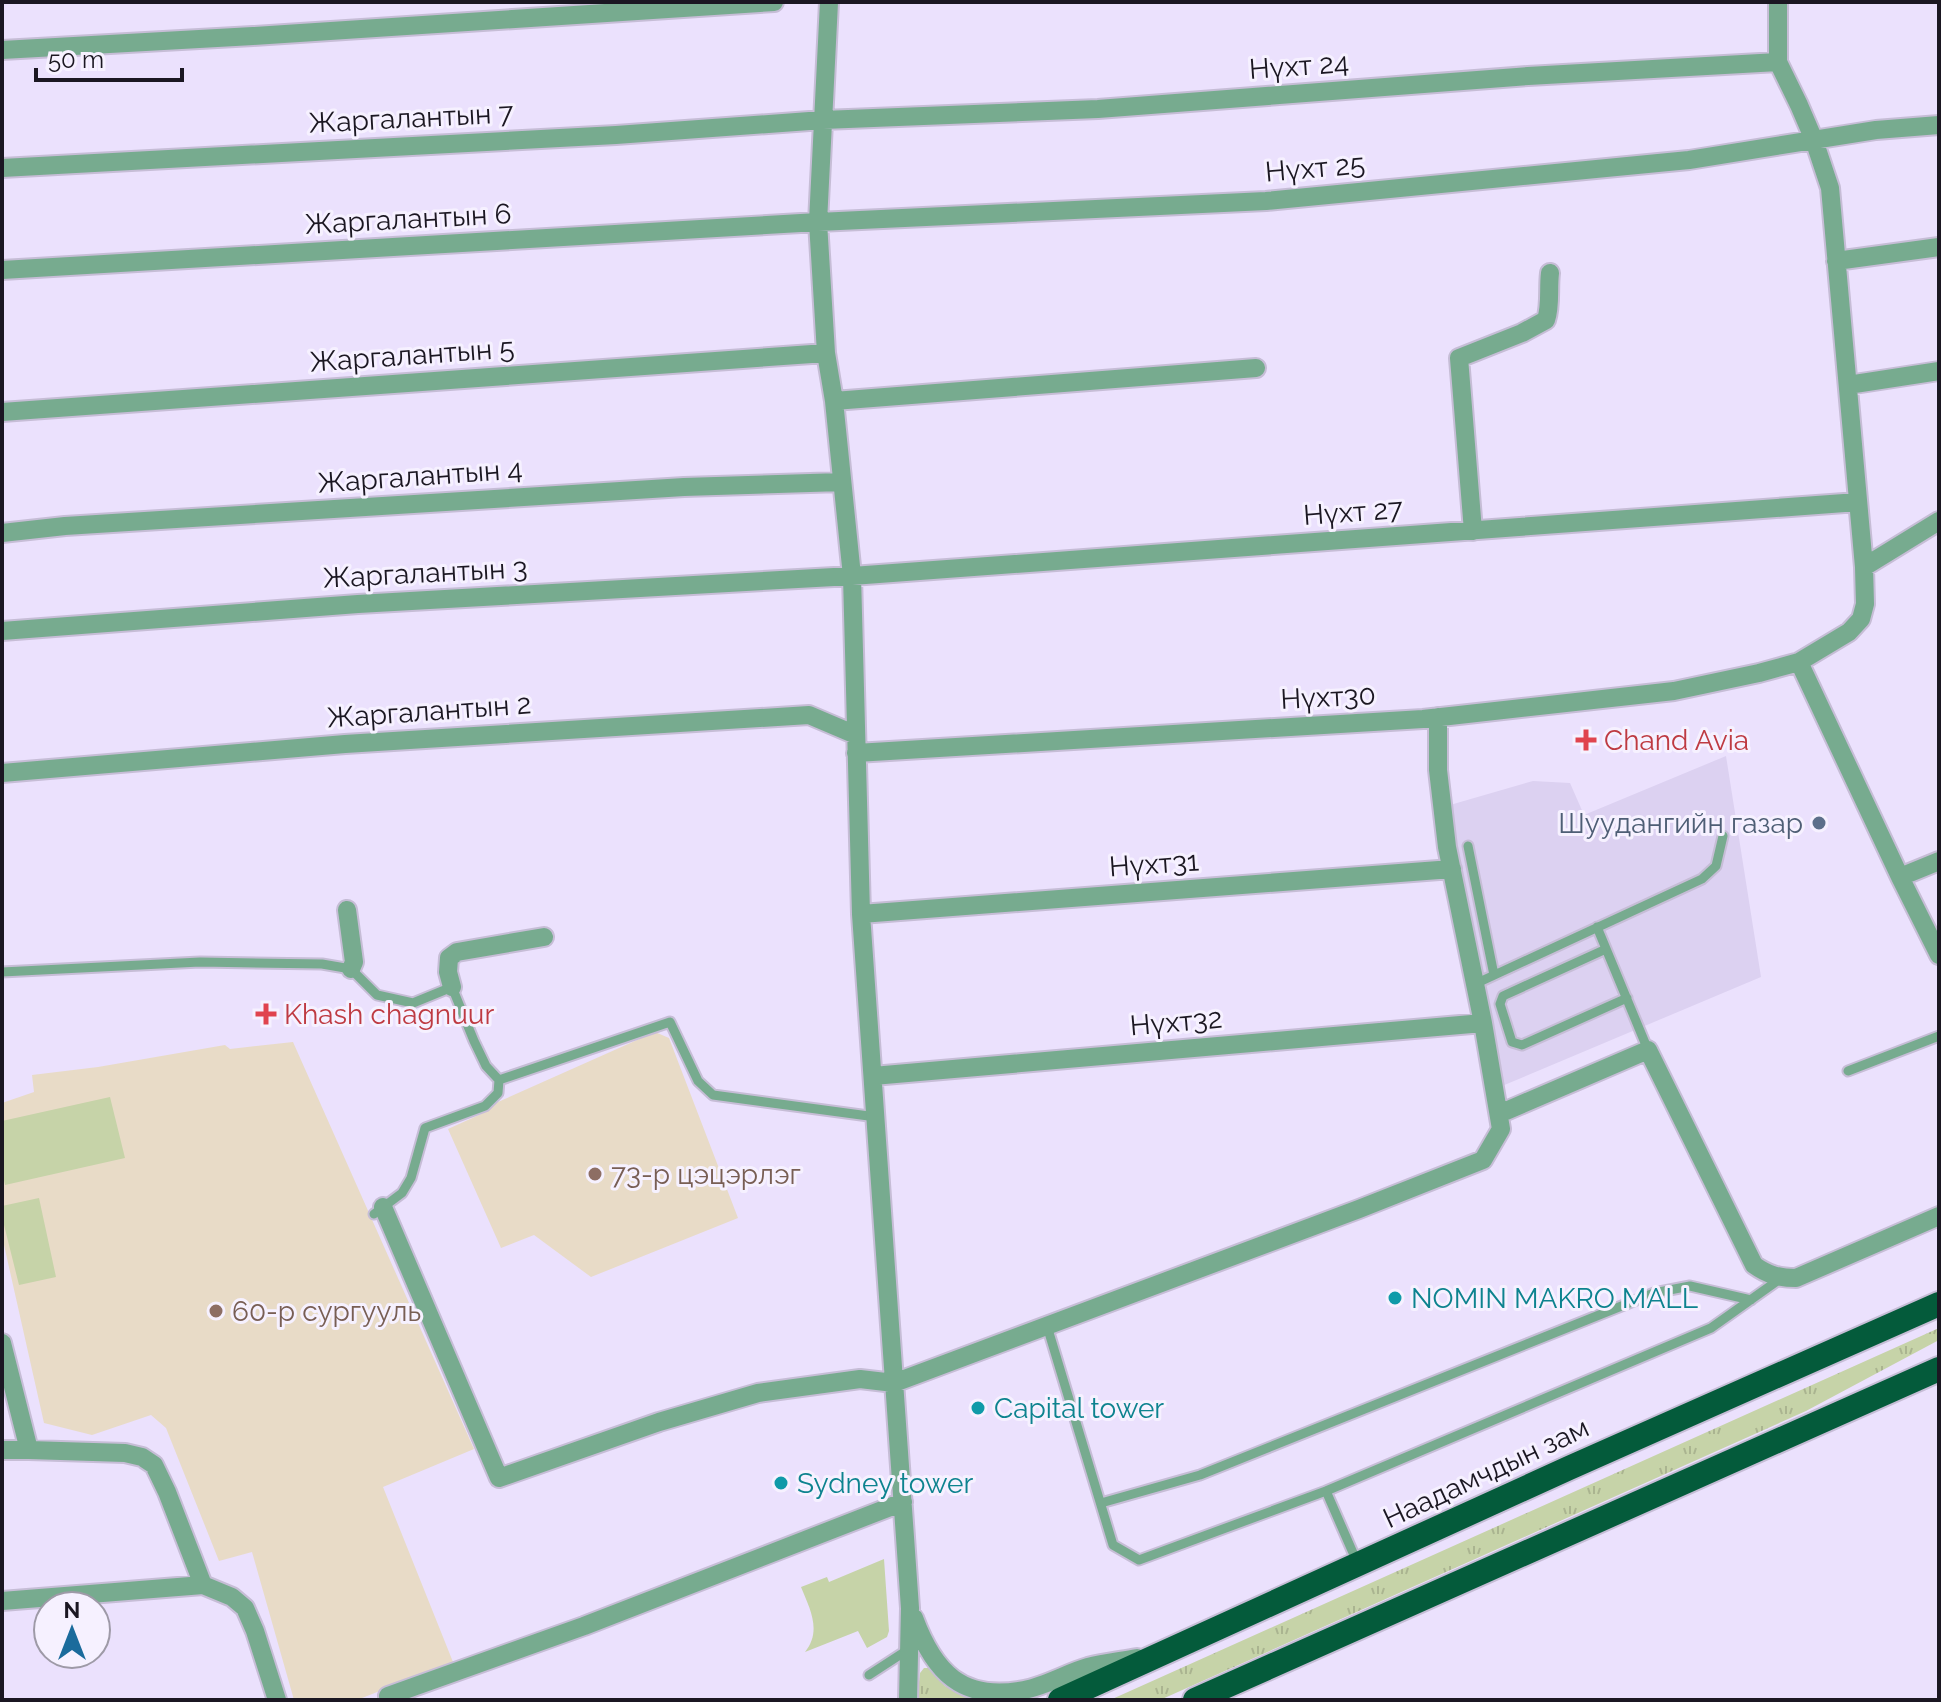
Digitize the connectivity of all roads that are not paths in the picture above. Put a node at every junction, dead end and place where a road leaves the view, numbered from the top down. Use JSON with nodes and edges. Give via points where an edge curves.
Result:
{"nodes":[{"id":1,"x":774,"y":2,"type":"edge"},
{"id":2,"x":829,"y":2,"type":"edge"},
{"id":3,"x":1778,"y":2,"type":"edge"},
{"id":4,"x":2,"y":50,"type":"edge"},
{"id":5,"x":1778,"y":62,"type":"junction"},
{"id":6,"x":823,"y":120,"type":"junction"},
{"id":7,"x":1939,"y":125,"type":"edge"},
{"id":8,"x":1814,"y":140,"type":"junction"},
{"id":9,"x":2,"y":168,"type":"edge"},
{"id":10,"x":818,"y":222,"type":"junction"},
{"id":11,"x":1939,"y":247,"type":"edge"},
{"id":12,"x":1836,"y":261,"type":"junction"},
{"id":13,"x":2,"y":270,"type":"edge"},
{"id":14,"x":1550,"y":273,"type":"dead end"},
{"id":15,"x":826,"y":353,"type":"junction"},
{"id":16,"x":1256,"y":368,"type":"dead end"},
{"id":17,"x":1939,"y":371,"type":"edge"},
{"id":18,"x":1848,"y":385,"type":"junction"},
{"id":19,"x":834,"y":401,"type":"junction"},
{"id":20,"x":2,"y":412,"type":"edge"},
{"id":21,"x":842,"y":482,"type":"junction"},
{"id":22,"x":1858,"y":502,"type":"junction"},
{"id":23,"x":1939,"y":521,"type":"edge"},
{"id":24,"x":1473,"y":531,"type":"junction"},
{"id":25,"x":2,"y":533,"type":"edge"},
{"id":26,"x":1864,"y":567,"type":"junction"},
{"id":27,"x":852,"y":576,"type":"junction"},
{"id":28,"x":2,"y":631,"type":"edge"},
{"id":29,"x":1799,"y":662,"type":"junction"},
{"id":30,"x":1438,"y":717,"type":"junction"},
{"id":31,"x":856,"y":744,"type":"junction"},
{"id":32,"x":2,"y":773,"type":"edge"},
{"id":33,"x":1723,"y":836,"type":"dead end"},
{"id":34,"x":1468,"y":846,"type":"dead end"},
{"id":35,"x":1939,"y":861,"type":"edge"},
{"id":36,"x":1452,"y":869,"type":"junction"},
{"id":37,"x":1900,"y":877,"type":"junction"},
{"id":38,"x":347,"y":910,"type":"dead end"},
{"id":39,"x":861,"y":914,"type":"junction"},
{"id":40,"x":1597,"y":927,"type":"junction"},
{"id":41,"x":544,"y":937,"type":"dead end"},
{"id":42,"x":1606,"y":949,"type":"junction"},
{"id":43,"x":1939,"y":955,"type":"edge"},
{"id":44,"x":351,"y":969,"type":"junction"},
{"id":45,"x":2,"y":972,"type":"edge"},
{"id":46,"x":1494,"y":975,"type":"junction"},
{"id":47,"x":1475,"y":984,"type":"junction"},
{"id":48,"x":452,"y":987,"type":"junction"},
{"id":49,"x":1627,"y":998,"type":"junction"},
{"id":50,"x":1483,"y":1023,"type":"junction"},
{"id":51,"x":1939,"y":1036,"type":"edge"},
{"id":52,"x":1648,"y":1050,"type":"junction"},
{"id":53,"x":1848,"y":1071,"type":"dead end"},
{"id":54,"x":873,"y":1076,"type":"junction"},
{"id":55,"x":499,"y":1080,"type":"junction"},
{"id":56,"x":1499,"y":1114,"type":"junction"},
{"id":57,"x":876,"y":1117,"type":"junction"},
{"id":58,"x":379,"y":1211,"type":"joint"},
{"id":59,"x":1939,"y":1216,"type":"edge"},
{"id":60,"x":1781,"y":1278,"type":"junction"},
{"id":61,"x":1751,"y":1300,"type":"junction"},
{"id":62,"x":1939,"y":1304,"type":"edge"},
{"id":63,"x":1047,"y":1326,"type":"junction"},
{"id":64,"x":2,"y":1343,"type":"edge"},
{"id":65,"x":1939,"y":1369,"type":"edge"},
{"id":66,"x":894,"y":1383,"type":"junction"},
{"id":67,"x":2,"y":1450,"type":"edge"},
{"id":68,"x":29,"y":1450,"type":"junction"},
{"id":69,"x":1326,"y":1491,"type":"junction"},
{"id":70,"x":903,"y":1502,"type":"junction"},
{"id":71,"x":1101,"y":1503,"type":"junction"},
{"id":72,"x":1358,"y":1565,"type":"junction"},
{"id":73,"x":203,"y":1585,"type":"junction"},
{"id":74,"x":2,"y":1601,"type":"edge"},
{"id":75,"x":910,"y":1608,"type":"junction"},
{"id":76,"x":909,"y":1649,"type":"junction"},
{"id":77,"x":1167,"y":1652,"type":"junction"},
{"id":78,"x":869,"y":1675,"type":"dead end"},
{"id":79,"x":388,"y":1696,"type":"dead end"},
{"id":80,"x":277,"y":1700,"type":"edge"},
{"id":81,"x":908,"y":1700,"type":"edge"},
{"id":82,"x":1060,"y":1700,"type":"edge"},
{"id":83,"x":1195,"y":1700,"type":"edge"}],
"edges":[{"from":1,"to":4,"type":"street"},
{"from":2,"to":6,"type":"street"},
{"from":3,"to":5,"type":"street"},
{"from":5,"to":6,"type":"street","name":"Нүхт 24","via":[[1098,109]]},
{"from":5,"to":8,"type":"street"},
{"from":6,"to":9,"type":"street","name":"Жаргалантын 7"},
{"from":6,"to":10,"type":"street"},
{"from":7,"to":8,"type":"street","name":"Нүхт 25"},
{"from":8,"to":10,"type":"street","name":"Нүхт 25","via":[[1689,160],[1266,201]]},
{"from":8,"to":12,"type":"street","via":[[1830,188]]},
{"from":10,"to":13,"type":"street","name":"Жаргалантын 6"},
{"from":10,"to":15,"type":"street"},
{"from":11,"to":12,"type":"street"},
{"from":12,"to":18,"type":"street"},
{"from":14,"to":24,"type":"street","via":[[1546,320],[1459,358]]},
{"from":15,"to":19,"type":"street"},
{"from":15,"to":20,"type":"street","name":"Жаргалантын 5"},
{"from":16,"to":19,"type":"street"},
{"from":17,"to":18,"type":"street"},
{"from":18,"to":22,"type":"street"},
{"from":19,"to":21,"type":"street"},
{"from":21,"to":25,"type":"street","name":"Жаргалантын 4","via":[[684,487]]},
{"from":21,"to":27,"type":"street"},
{"from":22,"to":24,"type":"street","name":"Нүхт 27"},
{"from":22,"to":26,"type":"street"},
{"from":23,"to":26,"type":"street"},
{"from":24,"to":27,"type":"street","name":"Нүхт 27"},
{"from":26,"to":29,"type":"street","name":"Нүхт30","via":[[1861,619]]},
{"from":27,"to":28,"type":"street","name":"Жаргалантын 3"},
{"from":27,"to":31,"type":"street"},
{"from":29,"to":30,"type":"street","name":"Нүхт30","via":[[1674,691]]},
{"from":29,"to":37,"type":"street"},
{"from":30,"to":31,"type":"street","name":"Нүхт30"},
{"from":30,"to":36,"type":"street","via":[[1438,770]]},
{"from":31,"to":32,"type":"street","name":"Жаргалантын 2","via":[[809,715],[345,744]]},
{"from":31,"to":39,"type":"street"},
{"from":33,"to":40,"type":"lane","via":[[1716,866],[1702,879]]},
{"from":34,"to":46,"type":"lane"},
{"from":35,"to":37,"type":"street"},
{"from":36,"to":39,"type":"street","name":"Нүхт31"},
{"from":36,"to":47,"type":"street"},
{"from":37,"to":43,"type":"street"},
{"from":38,"to":44,"type":"street"},
{"from":39,"to":54,"type":"street"},
{"from":40,"to":42,"type":"lane"},
{"from":40,"to":46,"type":"lane"},
{"from":41,"to":48,"type":"street","via":[[457,952],[449,958]]},
{"from":42,"to":49,"type":"lane"},
{"from":42,"to":49,"type":"lane","via":[[1503,996],[1500,1004],[1512,1042],[1522,1045]]},
{"from":44,"to":45,"type":"lane","via":[[200,962]]},
{"from":44,"to":48,"type":"lane","via":[[377,995],[413,1003]]},
{"from":46,"to":47,"type":"lane"},
{"from":47,"to":50,"type":"street"},
{"from":48,"to":55,"type":"lane","via":[[486,1066]]},
{"from":49,"to":52,"type":"lane"},
{"from":50,"to":54,"type":"street","name":"Нүхт32"},
{"from":50,"to":56,"type":"street"},
{"from":51,"to":53,"type":"lane"},
{"from":52,"to":56,"type":"street"},
{"from":52,"to":60,"type":"street","via":[[1754,1265]]},
{"from":54,"to":57,"type":"street"},
{"from":55,"to":57,"type":"lane","via":[[670,1022],[698,1081],[713,1095]]},
{"from":55,"to":58,"type":"lane","via":[[498,1093],[485,1106],[425,1128],[411,1178]]},
{"from":56,"to":63,"type":"street","via":[[1501,1129],[1483,1160]]},
{"from":57,"to":66,"type":"street"},
{"from":58,"to":66,"type":"street","via":[[499,1478],[758,1393],[860,1379]]},
{"from":59,"to":60,"type":"street","via":[[1796,1278]]},
{"from":60,"to":61,"type":"lane"},
{"from":61,"to":69,"type":"lane","via":[[1711,1328]]},
{"from":61,"to":71,"type":"lane","via":[[1690,1286],[1654,1293],[1200,1475]]},
{"from":62,"to":72,"type":"highway","name":"Наадамчдын зам"},
{"from":63,"to":66,"type":"street"},
{"from":63,"to":71,"type":"lane"},
{"from":64,"to":68,"type":"street"},
{"from":65,"to":83,"type":"highway"},
{"from":66,"to":70,"type":"street"},
{"from":67,"to":68,"type":"street"},
{"from":68,"to":73,"type":"street","via":[[125,1453],[154,1465]]},
{"from":69,"to":71,"type":"lane","via":[[1139,1560],[1113,1545]]},
{"from":69,"to":72,"type":"lane"},
{"from":70,"to":75,"type":"street"},
{"from":70,"to":79,"type":"street"},
{"from":72,"to":77,"type":"highway","name":"Наадамчдын зам"},
{"from":73,"to":74,"type":"street"},
{"from":73,"to":80,"type":"street","via":[[245,1608]]},
{"from":75,"to":76,"type":"street"},
{"from":75,"to":77,"type":"street","via":[[924,1644],[950,1679],[992,1694],[1026,1690],[1088,1667]]},
{"from":76,"to":78,"type":"lane"},
{"from":76,"to":81,"type":"street"},
{"from":77,"to":82,"type":"highway","name":"Наадамчдын зам"}]}
